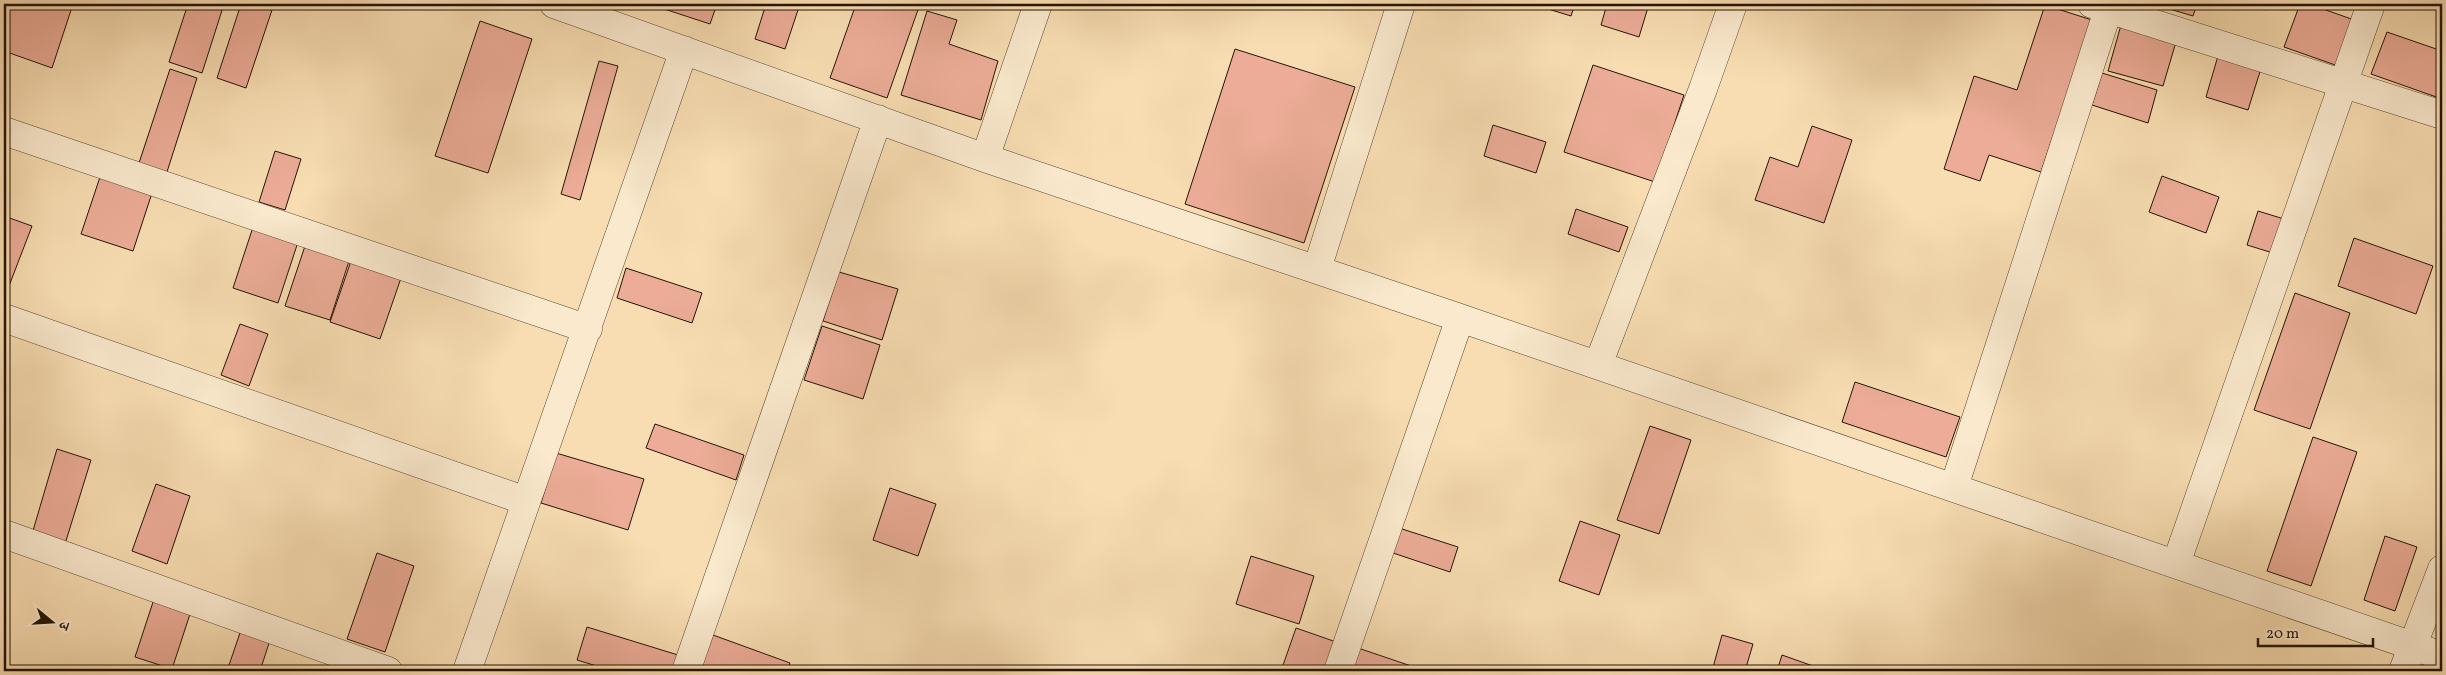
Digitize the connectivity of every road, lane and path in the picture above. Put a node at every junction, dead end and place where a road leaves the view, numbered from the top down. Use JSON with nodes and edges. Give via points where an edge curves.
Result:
{"nodes":[{"id":1,"x":554,"y":4,"type":"edge"},
{"id":2,"x":1038,"y":4,"type":"edge"},
{"id":3,"x":1402,"y":4,"type":"edge"},
{"id":4,"x":1732,"y":4,"type":"edge"},
{"id":5,"x":2371,"y":4,"type":"edge"},
{"id":6,"x":2103,"y":6,"type":"edge"},
{"id":7,"x":684,"y":50,"type":"junction"},
{"id":8,"x":2344,"y":82,"type":"junction"},
{"id":9,"x":2442,"y":115,"type":"edge"},
{"id":10,"x":878,"y":119,"type":"junction"},
{"id":11,"x":4,"y":131,"type":"edge"},
{"id":12,"x":985,"y":158,"type":"junction"},
{"id":13,"x":1316,"y":269,"type":"junction"},
{"id":14,"x":4,"y":318,"type":"edge"},
{"id":15,"x":1460,"y":318,"type":"junction"},
{"id":16,"x":588,"y":329,"type":"junction"},
{"id":17,"x":1598,"y":365,"type":"junction"},
{"id":18,"x":1954,"y":488,"type":"junction"},
{"id":19,"x":526,"y":501,"type":"junction"},
{"id":20,"x":4,"y":534,"type":"edge"},
{"id":21,"x":2176,"y":564,"type":"junction"},
{"id":22,"x":2442,"y":569,"type":"edge"},
{"id":23,"x":2412,"y":645,"type":"junction"},
{"id":24,"x":2442,"y":656,"type":"edge"},
{"id":25,"x":388,"y":671,"type":"edge"},
{"id":26,"x":467,"y":671,"type":"edge"},
{"id":27,"x":686,"y":671,"type":"edge"},
{"id":28,"x":1338,"y":671,"type":"edge"},
{"id":29,"x":2403,"y":671,"type":"edge"}],
"edges":[{"from":1,"to":7,"type":"street"},
{"from":2,"to":12,"type":"street"},
{"from":3,"to":13,"type":"street"},
{"from":4,"to":17,"type":"street"},
{"from":5,"to":8,"type":"street"},
{"from":6,"to":8,"type":"street"},
{"from":6,"to":18,"type":"street"},
{"from":7,"to":10,"type":"street"},
{"from":7,"to":16,"type":"street"},
{"from":8,"to":9,"type":"street"},
{"from":8,"to":21,"type":"street"},
{"from":10,"to":12,"type":"street"},
{"from":10,"to":27,"type":"street"},
{"from":11,"to":16,"type":"street"},
{"from":12,"to":13,"type":"street"},
{"from":13,"to":15,"type":"street"},
{"from":14,"to":19,"type":"street"},
{"from":15,"to":17,"type":"street"},
{"from":15,"to":28,"type":"street"},
{"from":16,"to":19,"type":"street"},
{"from":17,"to":18,"type":"street"},
{"from":18,"to":21,"type":"street"},
{"from":19,"to":26,"type":"street"},
{"from":20,"to":25,"type":"street"},
{"from":21,"to":23,"type":"street"},
{"from":22,"to":23,"type":"street"},
{"from":23,"to":24,"type":"street"},
{"from":23,"to":29,"type":"street"}]}
